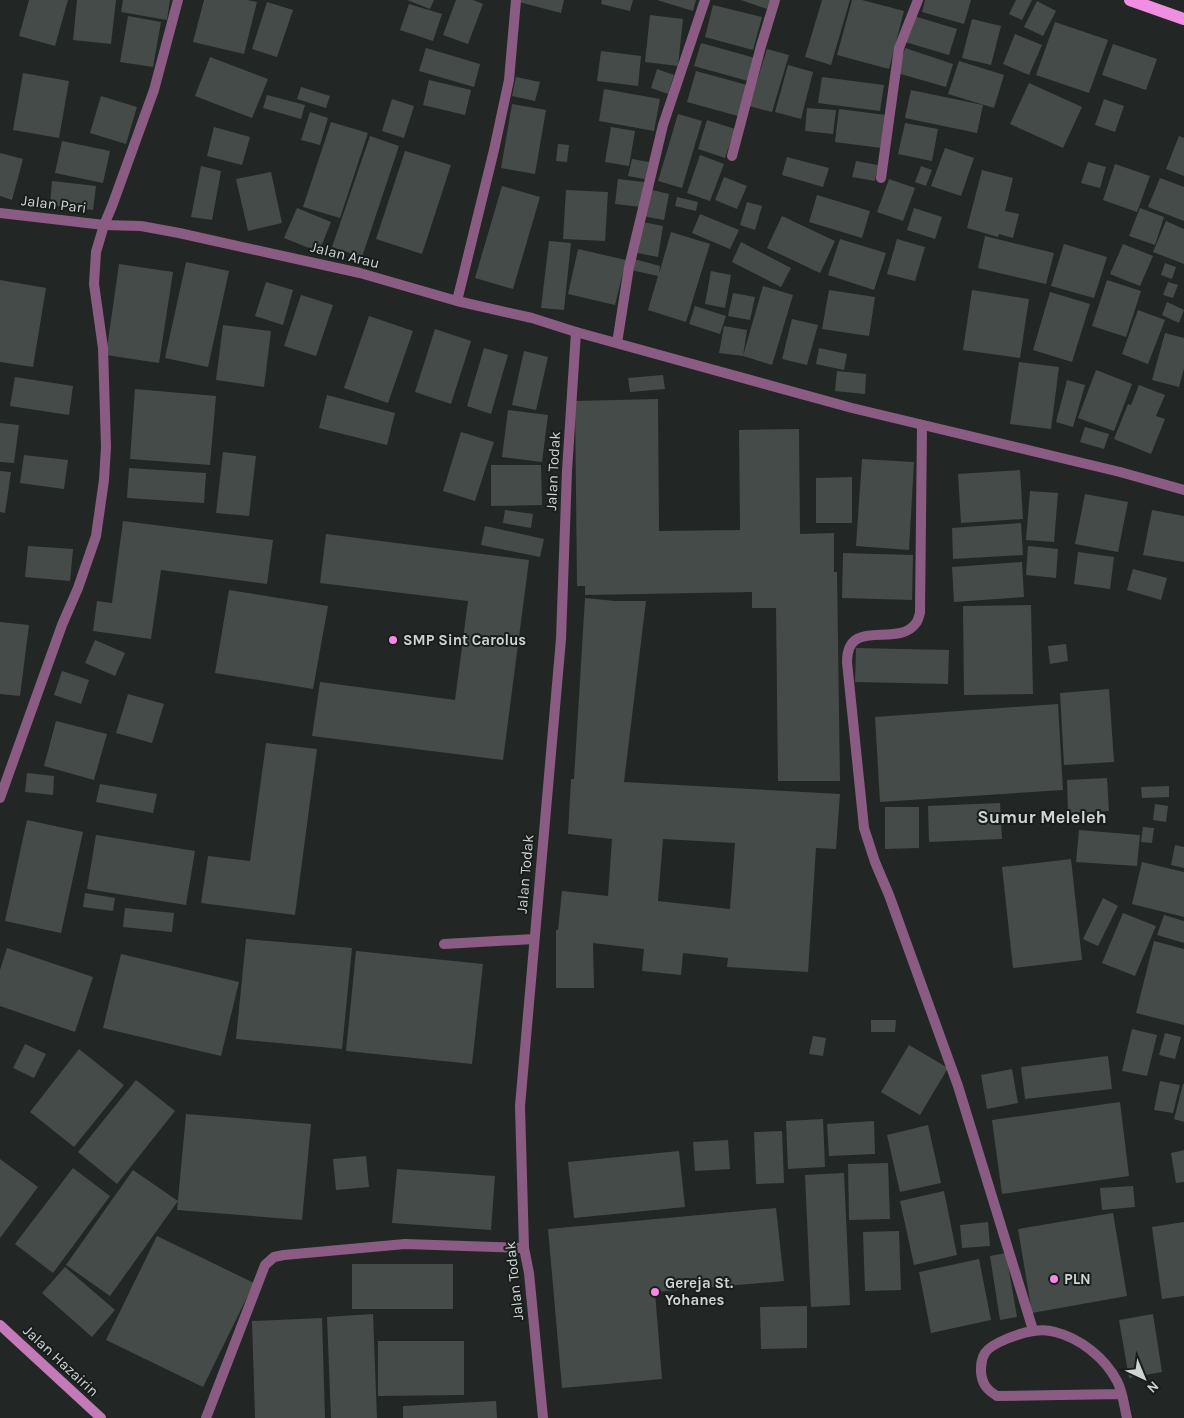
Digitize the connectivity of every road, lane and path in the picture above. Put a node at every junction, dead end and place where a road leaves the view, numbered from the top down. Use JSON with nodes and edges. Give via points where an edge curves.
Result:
{"nodes":[{"id":1,"x":178,"y":0,"type":"edge"},
{"id":2,"x":516,"y":0,"type":"edge"},
{"id":3,"x":705,"y":0,"type":"edge"},
{"id":4,"x":775,"y":0,"type":"edge"},
{"id":5,"x":918,"y":0,"type":"edge"},
{"id":6,"x":1130,"y":0,"type":"edge"},
{"id":7,"x":1184,"y":19,"type":"edge"},
{"id":8,"x":732,"y":156,"type":"dead end"},
{"id":9,"x":881,"y":178,"type":"dead end"},
{"id":10,"x":0,"y":213,"type":"edge"},
{"id":11,"x":104,"y":225,"type":"junction"},
{"id":12,"x":457,"y":301,"type":"junction"},
{"id":13,"x":576,"y":332,"type":"junction"},
{"id":14,"x":618,"y":344,"type":"junction"},
{"id":15,"x":922,"y":425,"type":"junction"},
{"id":16,"x":1184,"y":490,"type":"edge"},
{"id":17,"x":0,"y":798,"type":"edge"},
{"id":18,"x":534,"y":939,"type":"junction"},
{"id":19,"x":444,"y":944,"type":"dead end"},
{"id":20,"x":524,"y":1248,"type":"junction"},
{"id":21,"x":0,"y":1325,"type":"edge"},
{"id":22,"x":1033,"y":1330,"type":"junction"},
{"id":23,"x":1121,"y":1394,"type":"junction"},
{"id":24,"x":101,"y":1418,"type":"edge"},
{"id":25,"x":206,"y":1418,"type":"edge"},
{"id":26,"x":543,"y":1418,"type":"edge"},
{"id":27,"x":1127,"y":1418,"type":"edge"}],
"edges":[{"from":1,"to":11,"type":"street","via":[[154,90]]},
{"from":2,"to":12,"type":"street","via":[[509,80]]},
{"from":3,"to":14,"type":"street","via":[[663,125],[629,267]]},
{"from":4,"to":8,"type":"street"},
{"from":5,"to":9,"type":"street","via":[[899,48]]},
{"from":6,"to":7,"type":"main road"},
{"from":10,"to":11,"type":"street","name":"Jalan Pari"},
{"from":11,"to":12,"type":"street","name":"Jalan Arau","via":[[141,226],[179,233],[360,273]]},
{"from":11,"to":17,"type":"street","via":[[96,252],[94,284],[103,348],[106,447],[96,536]]},
{"from":12,"to":13,"type":"street","name":"Jalan Arau"},
{"from":13,"to":14,"type":"street","name":"Jalan Arau"},
{"from":13,"to":18,"type":"street","name":"Jalan Todak","via":[[561,639]]},
{"from":14,"to":15,"type":"street","name":"Jalan Arau"},
{"from":15,"to":16,"type":"street","name":"Jalan Arau"},
{"from":15,"to":22,"type":"street","via":[[920,612],[916,624],[905,632],[860,636],[847,652],[864,828],[958,1086]]},
{"from":18,"to":19,"type":"street"},
{"from":18,"to":20,"type":"street","name":"Jalan Todak","via":[[520,1106]]},
{"from":20,"to":25,"type":"street","via":[[405,1244],[274,1257],[265,1265]]},
{"from":20,"to":26,"type":"street","name":"Jalan Todak"},
{"from":21,"to":24,"type":"main road","name":"Jalan Hazairin"},
{"from":22,"to":23,"type":"street","via":[[1054,1331],[1089,1348],[1106,1364],[1118,1382]]},
{"from":22,"to":23,"type":"street","via":[[1003,1340],[985,1352],[980,1364],[988,1391],[1006,1397]]},
{"from":23,"to":27,"type":"street"}]}
